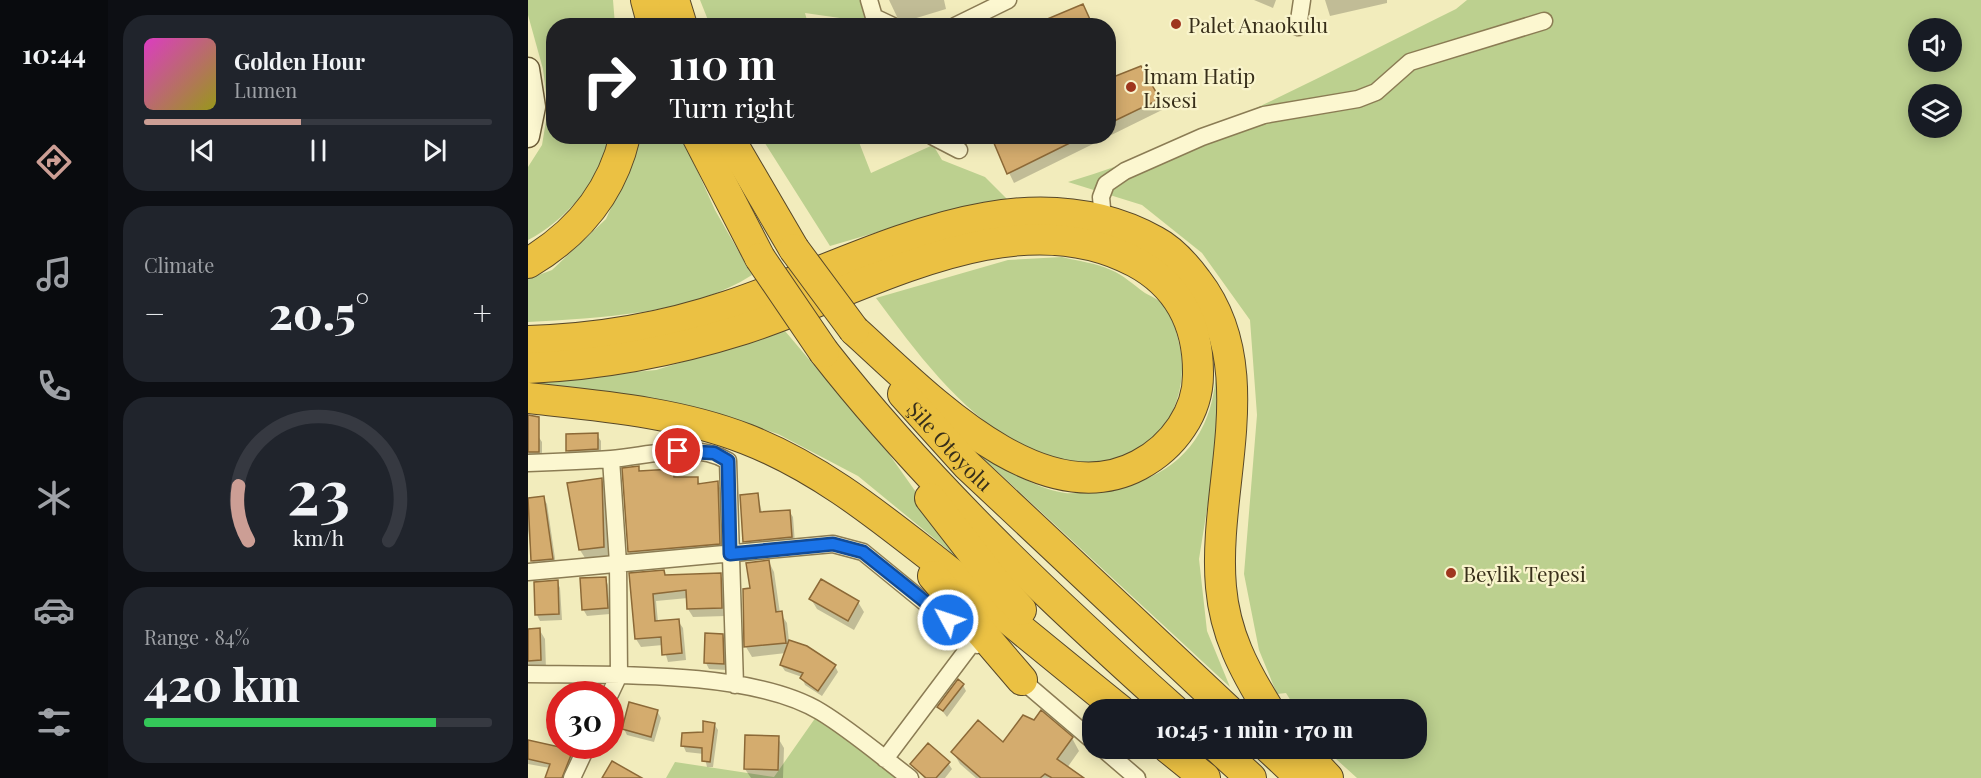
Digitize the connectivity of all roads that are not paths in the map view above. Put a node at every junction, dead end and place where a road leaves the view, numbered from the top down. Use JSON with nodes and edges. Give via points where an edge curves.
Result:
{"nodes":[{"id":1,"x":631,"y":0,"type":"edge"},
{"id":2,"x":646,"y":0,"type":"edge"},
{"id":3,"x":674,"y":0,"type":"edge"},
{"id":4,"x":869,"y":0,"type":"edge"},
{"id":5,"x":1008,"y":0,"type":"edge"},
{"id":6,"x":1302,"y":0,"type":"edge"},
{"id":7,"x":632,"y":18,"type":"edge"},
{"id":8,"x":651,"y":18,"type":"edge"},
{"id":9,"x":680,"y":18,"type":"edge"},
{"id":10,"x":868,"y":18,"type":"edge"},
{"id":11,"x":971,"y":18,"type":"edge"},
{"id":12,"x":1544,"y":21,"type":"dead end"},
{"id":13,"x":1298,"y":27,"type":"dead end"},
{"id":14,"x":528,"y":69,"type":"edge"},
{"id":15,"x":531,"y":110,"type":"edge"},
{"id":16,"x":528,"y":136,"type":"edge"},
{"id":17,"x":623,"y":144,"type":"edge"},
{"id":18,"x":701,"y":144,"type":"edge"},
{"id":19,"x":733,"y":144,"type":"edge"},
{"id":20,"x":947,"y":144,"type":"edge"},
{"id":21,"x":959,"y":150,"type":"dead end"},
{"id":22,"x":1103,"y":219,"type":"junction"},
{"id":23,"x":528,"y":263,"type":"edge"},
{"id":24,"x":854,"y":330,"type":"junction"},
{"id":25,"x":528,"y":341,"type":"edge"},
{"id":26,"x":528,"y":368,"type":"edge"},
{"id":27,"x":858,"y":395,"type":"junction"},
{"id":28,"x":528,"y":398,"type":"edge"},
{"id":29,"x":611,"y":459,"type":"junction"},
{"id":30,"x":528,"y":463,"type":"edge"},
{"id":31,"x":891,"y":526,"type":"junction"},
{"id":32,"x":730,"y":554,"type":"junction"},
{"id":33,"x":618,"y":563,"type":"junction"},
{"id":34,"x":528,"y":572,"type":"edge"},
{"id":35,"x":973,"y":642,"type":"junction"},
{"id":36,"x":528,"y":674,"type":"edge"},
{"id":37,"x":619,"y":675,"type":"junction"},
{"id":38,"x":1022,"y":680,"type":"junction"},
{"id":39,"x":616,"y":681,"type":"edge"},
{"id":40,"x":735,"y":685,"type":"junction"},
{"id":41,"x":1107,"y":699,"type":"edge"},
{"id":42,"x":1108,"y":699,"type":"edge"},
{"id":43,"x":1162,"y":699,"type":"edge"},
{"id":44,"x":1216,"y":699,"type":"edge"},
{"id":45,"x":1263,"y":699,"type":"edge"},
{"id":46,"x":1082,"y":731,"type":"edge"},
{"id":47,"x":581,"y":759,"type":"edge"},
{"id":48,"x":885,"y":759,"type":"junction"},
{"id":49,"x":1115,"y":759,"type":"edge"},
{"id":50,"x":1181,"y":759,"type":"edge"},
{"id":51,"x":1230,"y":759,"type":"edge"},
{"id":52,"x":1281,"y":759,"type":"edge"},
{"id":53,"x":1310,"y":759,"type":"edge"},
{"id":54,"x":572,"y":778,"type":"edge"},
{"id":55,"x":910,"y":778,"type":"edge"},
{"id":56,"x":1137,"y":778,"type":"edge"},
{"id":57,"x":1204,"y":778,"type":"edge"},
{"id":58,"x":1251,"y":778,"type":"edge"},
{"id":59,"x":1301,"y":778,"type":"edge"},
{"id":60,"x":1328,"y":778,"type":"edge"}],
"edges":[{"from":1,"to":7,"type":"highway"},
{"from":2,"to":8,"type":"highway"},
{"from":3,"to":9,"type":"highway"},
{"from":4,"to":10,"type":"street"},
{"from":5,"to":11,"type":"street"},
{"from":6,"to":13,"type":"street"},
{"from":12,"to":22,"type":"street","via":[[1410,62],[1367,96],[1264,115],[1125,171],[1106,184],[1101,196]]},
{"from":14,"to":15,"type":"street"},
{"from":15,"to":16,"type":"street"},
{"from":17,"to":23,"type":"highway","via":[[599,200],[574,230]]},
{"from":18,"to":27,"type":"highway","name":"Şile Otoyolu","bridge":true,"via":[[760,258]]},
{"from":19,"to":24,"type":"highway","name":"Şile Otoyolu","bridge":true,"via":[[794,249]]},
{"from":20,"to":21,"type":"street"},
{"from":22,"to":25,"type":"highway","via":[[1063,212],[979,218],[688,318],[602,336]]},
{"from":22,"to":45,"type":"highway","via":[[1160,244],[1186,265],[1220,320],[1233,402],[1221,539],[1221,585],[1233,648]]},
{"from":24,"to":26,"type":"highway","via":[[925,394],[988,441],[1014,459],[1060,477],[1101,477],[1141,465],[1179,432],[1194,404],[1197,348],[1189,315],[1170,288],[1148,269],[1112,249],[1056,240],[1030,239],[950,254],[746,328],[655,353]]},
{"from":24,"to":44,"type":"highway","name":"Şile Otoyolu","via":[[906,398],[967,465]]},
{"from":27,"to":42,"type":"highway","via":[[918,482],[996,583]]},
{"from":27,"to":43,"type":"highway","name":"Şile Otoyolu","via":[[935,482]]},
{"from":28,"to":31,"type":"highway","via":[[668,417],[745,438],[815,472]]},
{"from":29,"to":30,"type":"street"},
{"from":29,"to":32,"type":"street","via":[[678,451],[714,453],[728,461]]},
{"from":29,"to":33,"type":"street"},
{"from":31,"to":38,"type":"highway"},
{"from":31,"to":41,"type":"highway"},
{"from":32,"to":33,"type":"street"},
{"from":32,"to":35,"type":"street","via":[[833,544],[863,552]]},
{"from":32,"to":40,"type":"street"},
{"from":33,"to":34,"type":"street"},
{"from":33,"to":37,"type":"street"},
{"from":35,"to":38,"type":"street"},
{"from":35,"to":48,"type":"street"},
{"from":36,"to":37,"type":"street"},
{"from":37,"to":39,"type":"street"},
{"from":37,"to":40,"type":"street"},
{"from":38,"to":46,"type":"street"},
{"from":40,"to":48,"type":"street","via":[[769,689],[820,711]]},
{"from":47,"to":54,"type":"street"},
{"from":48,"to":55,"type":"street"},
{"from":49,"to":56,"type":"street"},
{"from":50,"to":57,"type":"highway"},
{"from":51,"to":58,"type":"highway"},
{"from":52,"to":59,"type":"highway"},
{"from":53,"to":60,"type":"highway"}]}
